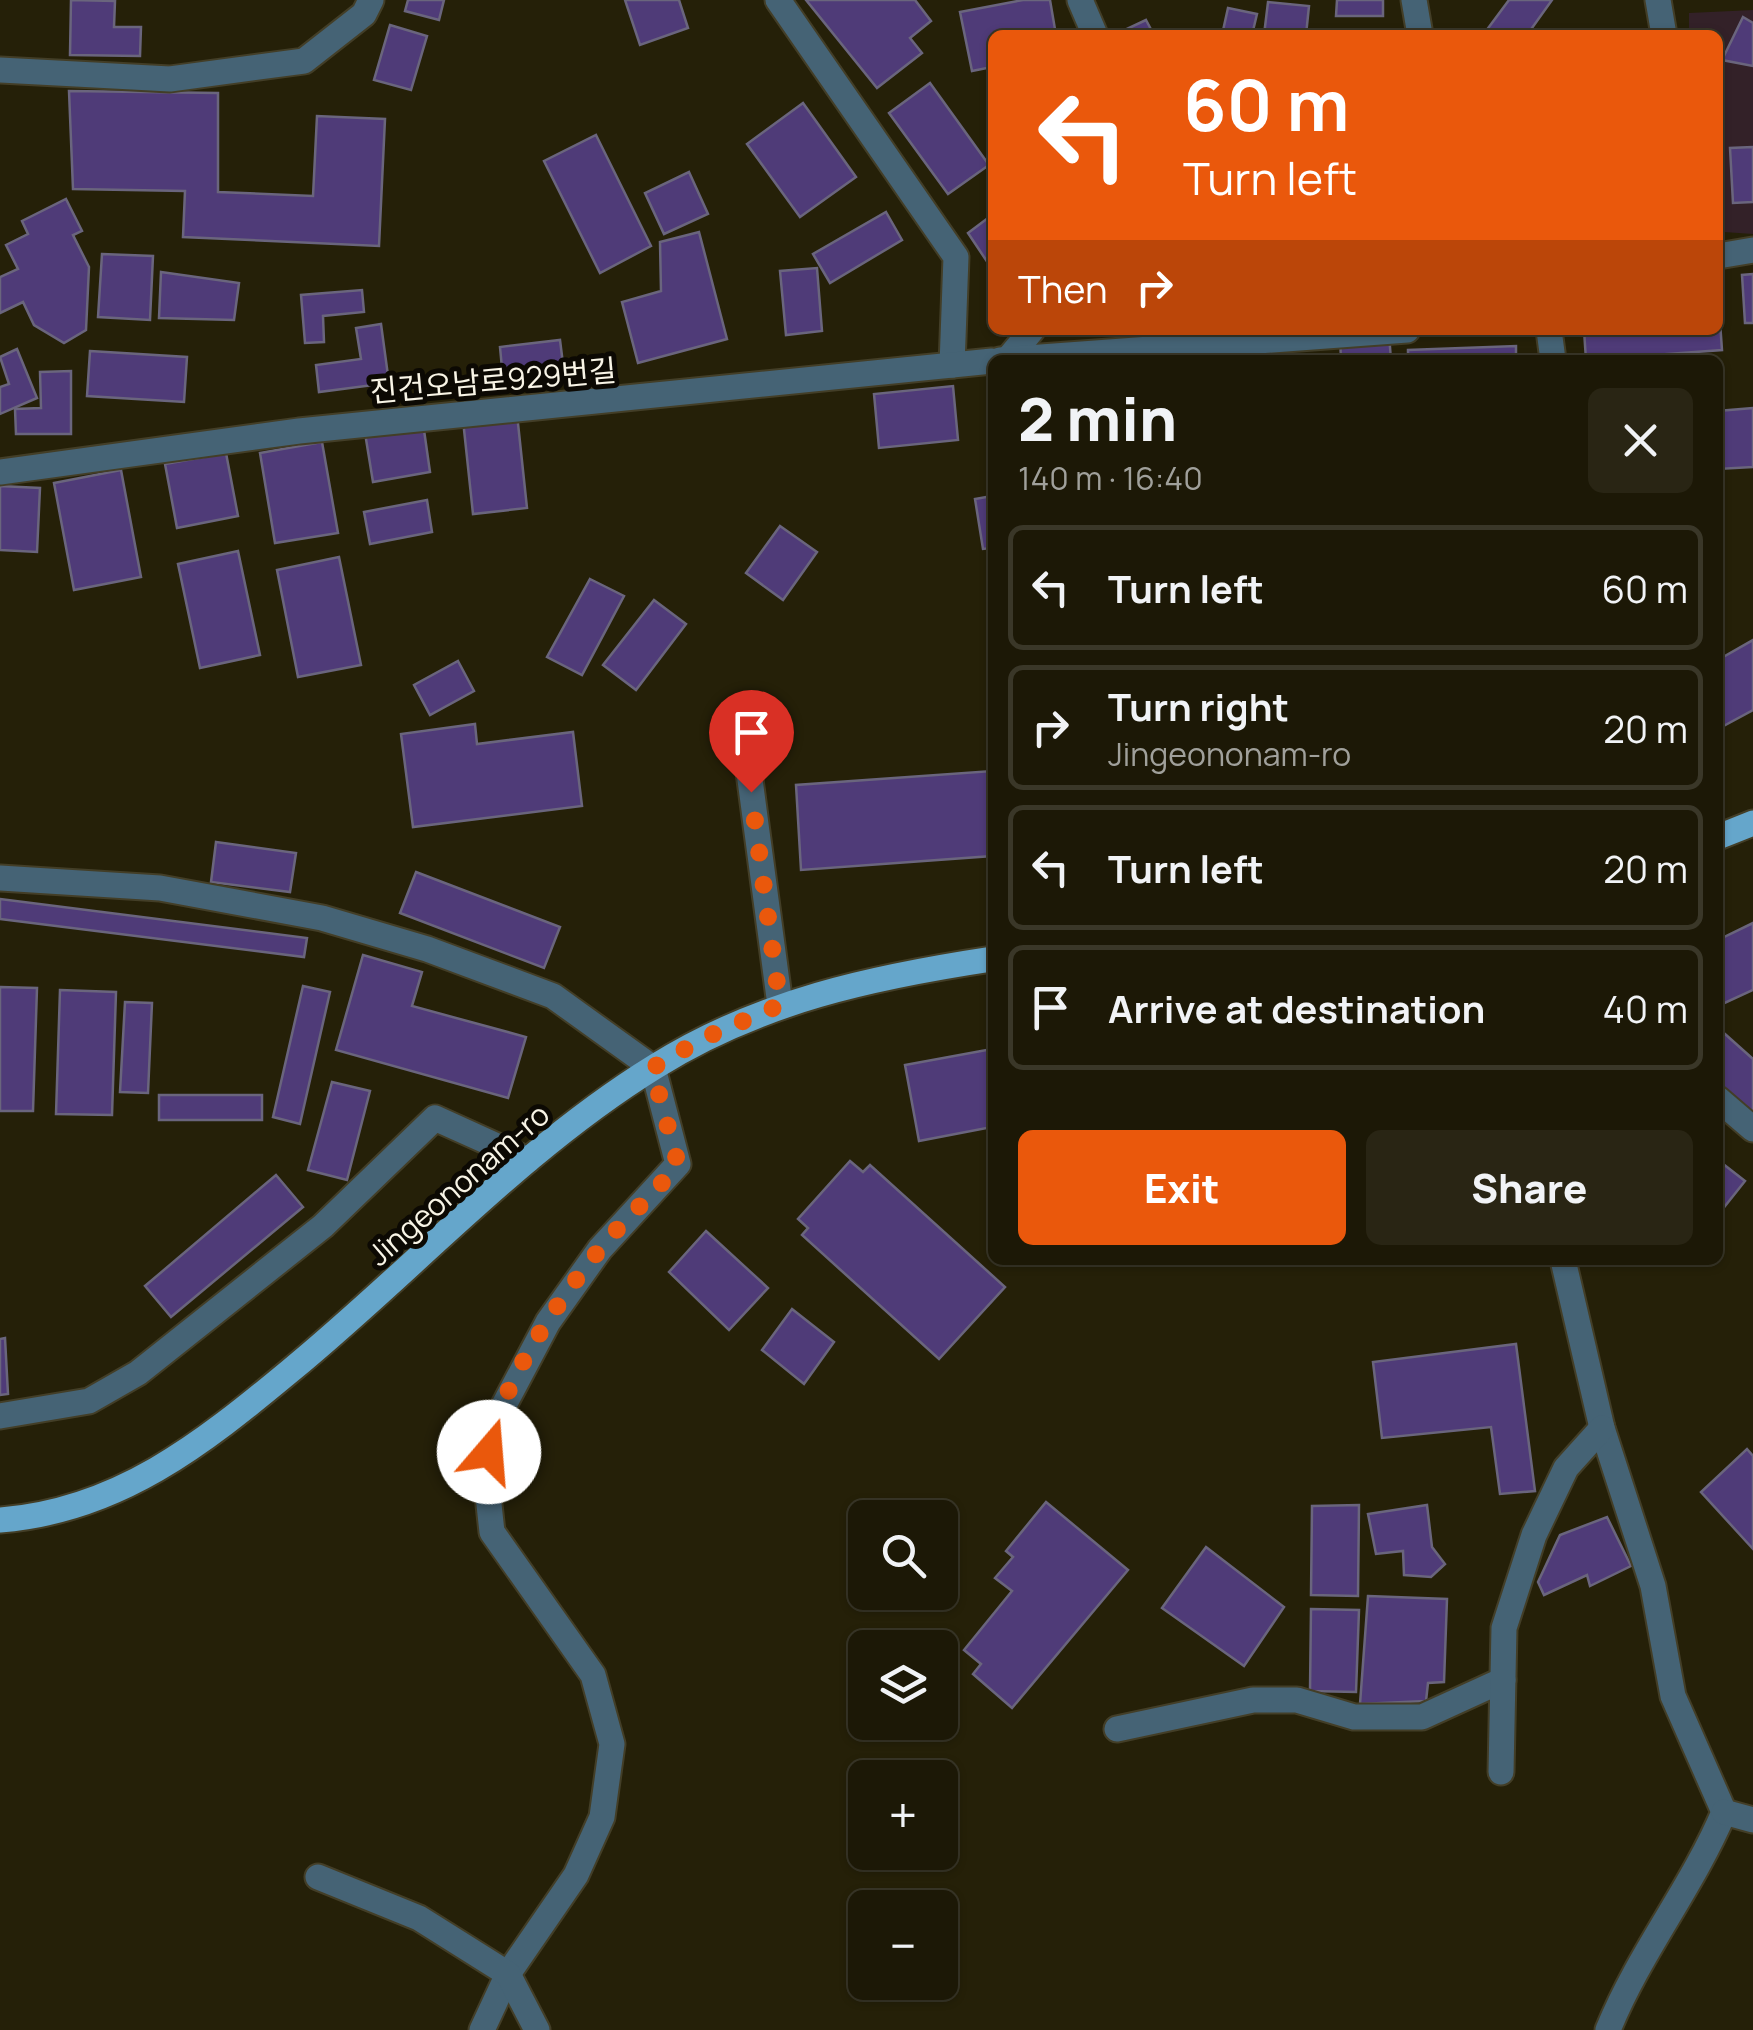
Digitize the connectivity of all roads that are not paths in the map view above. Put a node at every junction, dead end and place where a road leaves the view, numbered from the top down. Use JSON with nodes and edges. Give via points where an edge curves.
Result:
{"nodes":[{"id":1,"x":371,"y":0,"type":"edge"},
{"id":2,"x":778,"y":0,"type":"edge"},
{"id":3,"x":1080,"y":0,"type":"edge"},
{"id":4,"x":1414,"y":0,"type":"edge"},
{"id":5,"x":1658,"y":0,"type":"edge"},
{"id":6,"x":1093,"y":30,"type":"edge"},
{"id":7,"x":1419,"y":30,"type":"edge"},
{"id":8,"x":1663,"y":30,"type":"edge"},
{"id":9,"x":0,"y":70,"type":"edge"},
{"id":10,"x":1753,"y":250,"type":"edge"},
{"id":11,"x":1723,"y":255,"type":"edge"},
{"id":12,"x":1028,"y":335,"type":"edge"},
{"id":13,"x":1323,"y":335,"type":"edge"},
{"id":14,"x":1261,"y":350,"type":"edge"},
{"id":15,"x":1011,"y":355,"type":"edge"},
{"id":16,"x":1120,"y":355,"type":"edge"},
{"id":17,"x":988,"y":361,"type":"edge"},
{"id":18,"x":952,"y":365,"type":"junction"},
{"id":19,"x":0,"y":472,"type":"edge"},
{"id":20,"x":743,"y":727,"type":"dead end"},
{"id":21,"x":1753,"y":822,"type":"edge"},
{"id":22,"x":1723,"y":836,"type":"edge"},
{"id":23,"x":0,"y":878,"type":"edge"},
{"id":24,"x":988,"y":961,"type":"edge"},
{"id":25,"x":780,"y":1005,"type":"junction"},
{"id":26,"x":652,"y":1068,"type":"junction"},
{"id":27,"x":1723,"y":1104,"type":"edge"},
{"id":28,"x":1753,"y":1129,"type":"edge"},
{"id":29,"x":528,"y":1160,"type":"junction"},
{"id":30,"x":1564,"y":1265,"type":"edge"},
{"id":31,"x":0,"y":1416,"type":"edge"},
{"id":32,"x":1602,"y":1428,"type":"junction"},
{"id":33,"x":0,"y":1520,"type":"edge"},
{"id":34,"x":1503,"y":1680,"type":"junction"},
{"id":35,"x":1117,"y":1729,"type":"dead end"},
{"id":36,"x":1501,"y":1772,"type":"dead end"},
{"id":37,"x":1724,"y":1812,"type":"junction"},
{"id":38,"x":1753,"y":1820,"type":"edge"},
{"id":39,"x":318,"y":1877,"type":"dead end"},
{"id":40,"x":508,"y":1974,"type":"junction"},
{"id":41,"x":482,"y":2030,"type":"edge"},
{"id":42,"x":537,"y":2030,"type":"edge"},
{"id":43,"x":1608,"y":2030,"type":"edge"}],
"edges":[{"from":1,"to":9,"type":"lane","via":[[364,14],[304,60],[170,79]]},
{"from":2,"to":18,"type":"lane","via":[[956,257]]},
{"from":3,"to":6,"type":"lane"},
{"from":4,"to":7,"type":"lane"},
{"from":5,"to":8,"type":"lane"},
{"from":10,"to":11,"type":"lane"},
{"from":12,"to":15,"type":"lane"},
{"from":13,"to":14,"type":"lane"},
{"from":14,"to":16,"type":"lane"},
{"from":17,"to":18,"type":"lane","name":"진건오남로929번길"},
{"from":18,"to":19,"type":"lane","name":"진건오남로929번길","via":[[300,431]]},
{"from":20,"to":25,"type":"lane"},
{"from":21,"to":22,"type":"main road"},
{"from":23,"to":26,"type":"lane","via":[[160,888],[392,938],[553,996]]},
{"from":24,"to":25,"type":"main road","name":"Jingeononam-ro","via":[[883,976]]},
{"from":25,"to":26,"type":"main road","name":"Jingeononam-ro"},
{"from":26,"to":29,"type":"main road","name":"Jingeononam-ro"},
{"from":26,"to":40,"type":"lane","via":[[678,1164],[590,1263],[548,1322],[493,1426],[486,1477],[492,1532],[593,1675],[612,1744],[602,1817],[576,1875]]},
{"from":27,"to":28,"type":"lane"},
{"from":29,"to":31,"type":"lane","via":[[435,1118],[323,1226],[138,1373],[90,1401]]},
{"from":29,"to":33,"type":"main road","name":"Jingeononam-ro","via":[[358,1316],[165,1468],[112,1495],[44,1517]]},
{"from":30,"to":32,"type":"lane"},
{"from":32,"to":34,"type":"lane","via":[[1566,1468],[1534,1535],[1504,1628]]},
{"from":32,"to":37,"type":"lane","via":[[1653,1586],[1673,1696]]},
{"from":34,"to":35,"type":"lane","via":[[1422,1717],[1354,1717],[1297,1700],[1253,1700]]},
{"from":34,"to":36,"type":"lane"},
{"from":37,"to":38,"type":"lane"},
{"from":37,"to":43,"type":"lane","via":[[1701,1863],[1624,1989]]},
{"from":39,"to":40,"type":"lane","via":[[419,1918]]},
{"from":40,"to":41,"type":"lane"},
{"from":40,"to":42,"type":"lane"}]}
